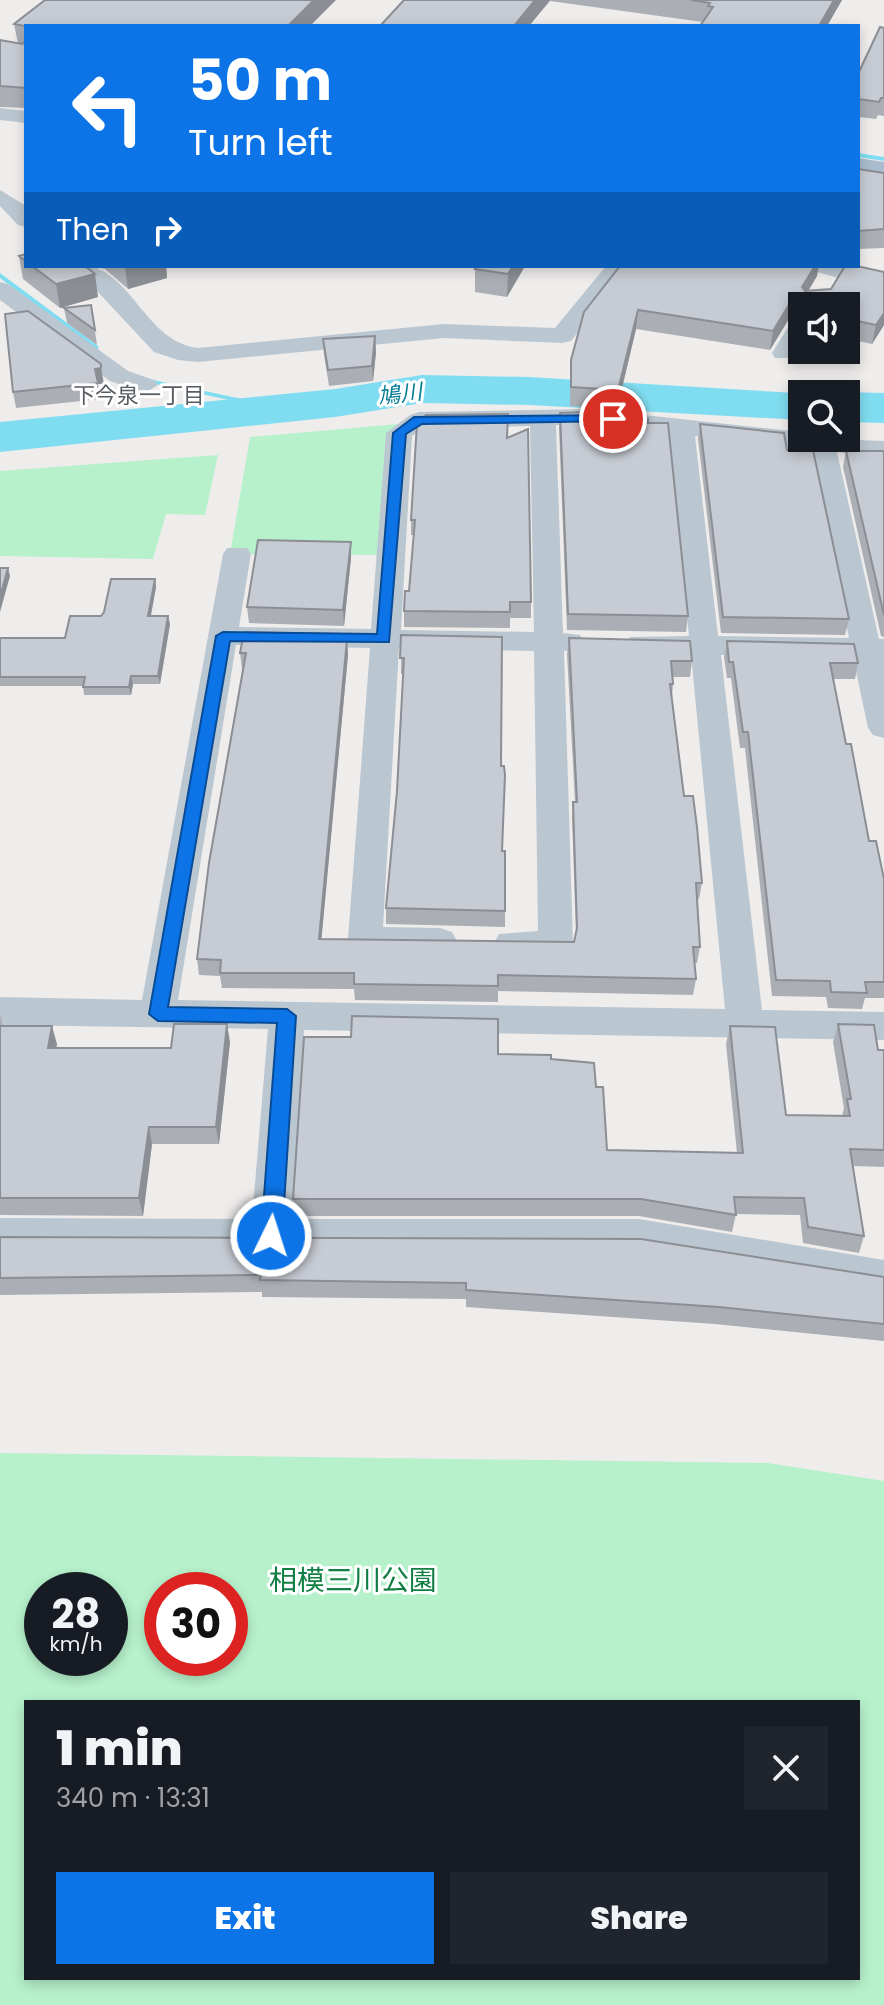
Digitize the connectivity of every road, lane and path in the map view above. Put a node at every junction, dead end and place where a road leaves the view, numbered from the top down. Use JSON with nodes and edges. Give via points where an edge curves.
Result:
{"nodes":[{"id":1,"x":860,"y":166,"type":"edge"},
{"id":2,"x":884,"y":170,"type":"edge"},
{"id":3,"x":0,"y":197,"type":"edge"},
{"id":4,"x":24,"y":218,"type":"edge"},
{"id":5,"x":78,"y":268,"type":"edge"},
{"id":6,"x":616,"y":268,"type":"edge"},
{"id":7,"x":829,"y":268,"type":"edge"},
{"id":8,"x":884,"y":284,"type":"edge"},
{"id":9,"x":822,"y":292,"type":"edge"},
{"id":10,"x":4,"y":296,"type":"edge"},
{"id":11,"x":788,"y":347,"type":"edge"},
{"id":12,"x":784,"y":353,"type":"dead end"},
{"id":13,"x":145,"y":385,"type":"dead end"},
{"id":14,"x":543,"y":419,"type":"junction"},
{"id":15,"x":681,"y":425,"type":"junction"},
{"id":16,"x":788,"y":437,"type":"edge"},
{"id":17,"x":860,"y":446,"type":"edge"},
{"id":18,"x":884,"y":449,"type":"edge"},
{"id":19,"x":824,"y":452,"type":"edge"},
{"id":20,"x":237,"y":554,"type":"dead end"},
{"id":21,"x":223,"y":636,"type":"junction"},
{"id":22,"x":384,"y":639,"type":"junction"},
{"id":23,"x":546,"y":642,"type":"junction"},
{"id":24,"x":706,"y":645,"type":"junction"},
{"id":25,"x":876,"y":648,"type":"edge"},
{"id":26,"x":884,"y":728,"type":"edge"},
{"id":27,"x":0,"y":1011,"type":"edge"},
{"id":28,"x":158,"y":1014,"type":"junction"},
{"id":29,"x":287,"y":1016,"type":"junction"},
{"id":30,"x":745,"y":1023,"type":"junction"},
{"id":31,"x":884,"y":1026,"type":"edge"},
{"id":32,"x":0,"y":1235,"type":"edge"},
{"id":33,"x":271,"y":1236,"type":"junction"},
{"id":34,"x":884,"y":1277,"type":"edge"}],
"edges":[{"from":1,"to":2,"type":"main road"},
{"from":3,"to":4,"type":"street"},
{"from":5,"to":6,"type":"street","via":[[104,285],[163,347],[198,355],[444,331],[562,336]]},
{"from":7,"to":8,"type":"street"},
{"from":7,"to":9,"type":"street"},
{"from":10,"to":13,"type":"street","via":[[119,376]]},
{"from":11,"to":12,"type":"street"},
{"from":14,"to":15,"type":"street"},
{"from":14,"to":22,"type":"street","via":[[419,420],[399,433]]},
{"from":14,"to":23,"type":"street"},
{"from":15,"to":16,"type":"street"},
{"from":15,"to":24,"type":"street"},
{"from":17,"to":18,"type":"street"},
{"from":19,"to":25,"type":"street"},
{"from":20,"to":21,"type":"street"},
{"from":21,"to":22,"type":"street"},
{"from":21,"to":28,"type":"street"},
{"from":22,"to":23,"type":"street"},
{"from":22,"to":23,"type":"street","via":[[365,939],[556,944]]},
{"from":23,"to":24,"type":"street"},
{"from":24,"to":25,"type":"street"},
{"from":24,"to":30,"type":"street"},
{"from":25,"to":26,"type":"street"},
{"from":27,"to":28,"type":"street"},
{"from":28,"to":29,"type":"street"},
{"from":29,"to":30,"type":"street"},
{"from":29,"to":33,"type":"street"},
{"from":30,"to":31,"type":"street"},
{"from":32,"to":33,"type":"street"},
{"from":33,"to":34,"type":"street","via":[[639,1236]]}]}
